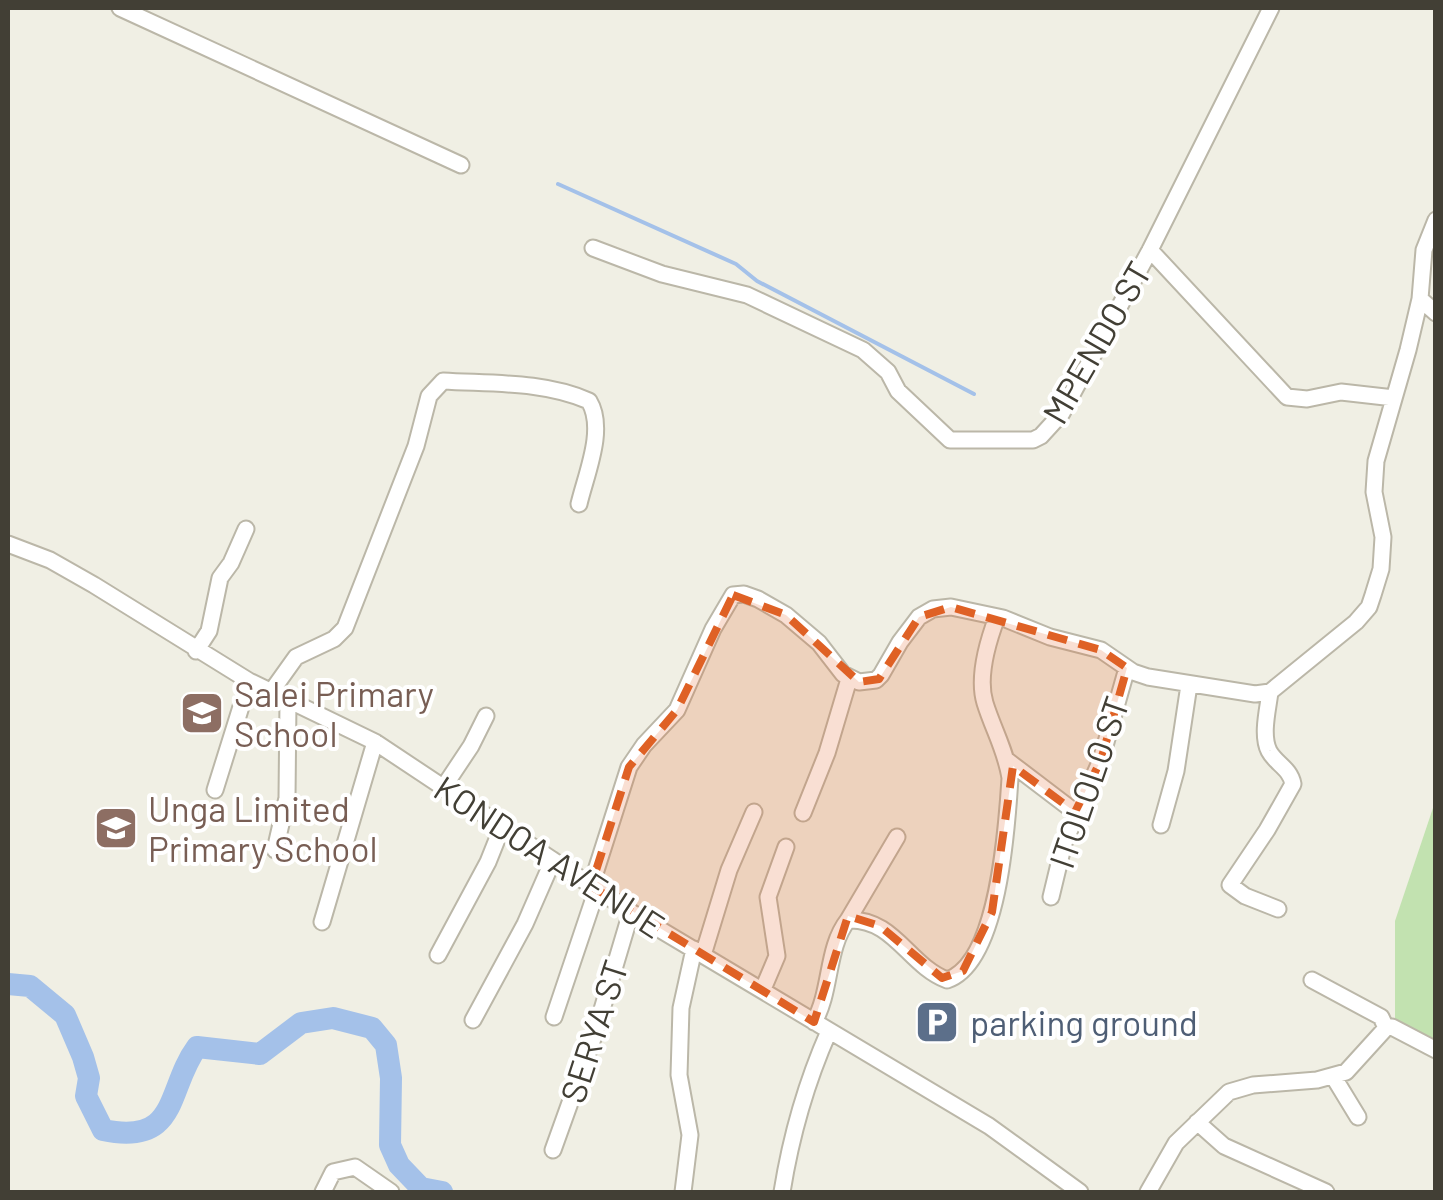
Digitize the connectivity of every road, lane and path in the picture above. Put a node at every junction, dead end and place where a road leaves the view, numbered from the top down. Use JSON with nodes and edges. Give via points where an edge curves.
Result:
{"nodes":[{"id":1,"x":120,"y":8,"type":"edge"},
{"id":2,"x":1271,"y":8,"type":"edge"},
{"id":3,"x":461,"y":165,"type":"dead end"},
{"id":4,"x":1436,"y":220,"type":"edge"},
{"id":5,"x":593,"y":248,"type":"dead end"},
{"id":6,"x":1150,"y":250,"type":"junction"},
{"id":7,"x":1420,"y":299,"type":"junction"},
{"id":8,"x":1436,"y":313,"type":"edge"},
{"id":9,"x":1394,"y":398,"type":"junction"},
{"id":10,"x":579,"y":504,"type":"dead end"},
{"id":11,"x":246,"y":529,"type":"dead end"},
{"id":12,"x":8,"y":544,"type":"edge"},
{"id":13,"x":997,"y":617,"type":"junction"},
{"id":14,"x":196,"y":651,"type":"junction"},
{"id":15,"x":1126,"y":668,"type":"junction"},
{"id":16,"x":849,"y":678,"type":"junction"},
{"id":17,"x":250,"y":681,"type":"junction"},
{"id":18,"x":1189,"y":685,"type":"junction"},
{"id":19,"x":271,"y":692,"type":"junction"},
{"id":20,"x":1270,"y":692,"type":"junction"},
{"id":21,"x":288,"y":701,"type":"junction"},
{"id":22,"x":486,"y":716,"type":"dead end"},
{"id":23,"x":375,"y":742,"type":"junction"},
{"id":24,"x":1008,"y":761,"type":"junction"},
{"id":25,"x":444,"y":785,"type":"junction"},
{"id":26,"x":215,"y":790,"type":"dead end"},
{"id":27,"x":754,"y":812,"type":"dead end"},
{"id":28,"x":1075,"y":812,"type":"junction"},
{"id":29,"x":803,"y":813,"type":"dead end"},
{"id":30,"x":1161,"y":825,"type":"dead end"},
{"id":31,"x":502,"y":827,"type":"junction"},
{"id":32,"x":897,"y":837,"type":"dead end"},
{"id":33,"x":786,"y":847,"type":"dead end"},
{"id":34,"x":275,"y":850,"type":"dead end"},
{"id":35,"x":553,"y":860,"type":"junction"},
{"id":36,"x":594,"y":888,"type":"junction"},
{"id":37,"x":1051,"y":897,"type":"dead end"},
{"id":38,"x":1278,"y":909,"type":"dead end"},
{"id":39,"x":631,"y":912,"type":"junction"},
{"id":40,"x":848,"y":920,"type":"junction"},
{"id":41,"x":322,"y":922,"type":"dead end"},
{"id":42,"x":698,"y":952,"type":"junction"},
{"id":43,"x":438,"y":955,"type":"dead end"},
{"id":44,"x":1312,"y":980,"type":"dead end"},
{"id":45,"x":762,"y":990,"type":"junction"},
{"id":46,"x":554,"y":1016,"type":"dead end"},
{"id":47,"x":473,"y":1020,"type":"dead end"},
{"id":48,"x":814,"y":1022,"type":"junction"},
{"id":49,"x":1386,"y":1028,"type":"junction"},
{"id":50,"x":829,"y":1031,"type":"junction"},
{"id":51,"x":1436,"y":1050,"type":"edge"},
{"id":52,"x":1334,"y":1076,"type":"junction"},
{"id":53,"x":1358,"y":1117,"type":"dead end"},
{"id":54,"x":1197,"y":1122,"type":"junction"},
{"id":55,"x":553,"y":1150,"type":"dead end"},
{"id":56,"x":323,"y":1192,"type":"edge"},
{"id":57,"x":390,"y":1192,"type":"edge"},
{"id":58,"x":683,"y":1192,"type":"edge"},
{"id":59,"x":782,"y":1192,"type":"edge"},
{"id":60,"x":1080,"y":1192,"type":"edge"},
{"id":61,"x":1148,"y":1192,"type":"edge"},
{"id":62,"x":1326,"y":1192,"type":"edge"}],
"edges":[{"from":1,"to":3,"type":"street"},
{"from":2,"to":6,"type":"street","name":"MPENDO ST"},
{"from":4,"to":7,"type":"street","via":[[1424,250]]},
{"from":5,"to":6,"type":"street","name":"MPENDO ST","via":[[746,296],[863,350],[950,440],[1041,436],[1062,412]]},
{"from":6,"to":9,"type":"street","via":[[1287,397],[1341,392]]},
{"from":7,"to":8,"type":"street"},
{"from":7,"to":9,"type":"street"},
{"from":9,"to":20,"type":"street","via":[[1374,471],[1383,546],[1369,607]]},
{"from":10,"to":19,"type":"street","via":[[596,416],[588,400],[530,386],[443,381],[429,396],[346,628],[296,658]]},
{"from":11,"to":14,"type":"street","via":[[220,578],[209,632]]},
{"from":12,"to":14,"type":"street","name":"KONDOA AVENUE","via":[[94,585]]},
{"from":13,"to":15,"type":"street","via":[[1101,650]]},
{"from":13,"to":16,"type":"street","via":[[933,608],[913,624],[876,680]]},
{"from":13,"to":24,"type":"street","via":[[983,693]]},
{"from":14,"to":17,"type":"street","name":"KONDOA AVENUE"},
{"from":15,"to":18,"type":"street"},
{"from":15,"to":28,"type":"street","name":"ITOLOLO ST","via":[[1097,770]]},
{"from":16,"to":29,"type":"street"},
{"from":16,"to":36,"type":"street","via":[[786,616],[733,595],[677,710],[629,766]]},
{"from":17,"to":19,"type":"street","name":"KONDOA AVENUE"},
{"from":17,"to":26,"type":"street"},
{"from":18,"to":20,"type":"street"},
{"from":18,"to":30,"type":"street"},
{"from":19,"to":21,"type":"street","name":"KONDOA AVENUE"},
{"from":20,"to":38,"type":"street","via":[[1266,745],[1293,784],[1230,885]]},
{"from":21,"to":23,"type":"street","name":"KONDOA AVENUE"},
{"from":21,"to":34,"type":"street","via":[[288,798]]},
{"from":22,"to":25,"type":"street"},
{"from":23,"to":25,"type":"street","name":"KONDOA AVENUE"},
{"from":23,"to":41,"type":"street"},
{"from":24,"to":28,"type":"street"},
{"from":24,"to":40,"type":"street","via":[[995,894],[963,971],[942,978],[880,926]]},
{"from":25,"to":31,"type":"street","name":"KONDOA AVENUE"},
{"from":27,"to":42,"type":"street"},
{"from":28,"to":37,"type":"street","name":"ITOLOLO ST"},
{"from":31,"to":35,"type":"street","name":"KONDOA AVENUE"},
{"from":31,"to":43,"type":"street"},
{"from":32,"to":40,"type":"street"},
{"from":33,"to":45,"type":"street","via":[[768,897],[777,956]]},
{"from":35,"to":36,"type":"street","name":"KONDOA AVENUE"},
{"from":35,"to":47,"type":"street"},
{"from":36,"to":39,"type":"street","name":"KONDOA AVENUE"},
{"from":36,"to":46,"type":"street"},
{"from":39,"to":42,"type":"street","name":"KONDOA AVENUE"},
{"from":39,"to":55,"type":"street","name":"SERYA ST"},
{"from":40,"to":48,"type":"street"},
{"from":42,"to":45,"type":"street","name":"KONDOA AVENUE"},
{"from":42,"to":58,"type":"street","via":[[681,1008],[680,1075],[690,1134]]},
{"from":44,"to":49,"type":"street","via":[[1380,1017]]},
{"from":45,"to":48,"type":"street","name":"KONDOA AVENUE"},
{"from":48,"to":50,"type":"street","name":"KONDOA AVENUE"},
{"from":49,"to":51,"type":"street"},
{"from":49,"to":52,"type":"street","via":[[1346,1072]]},
{"from":50,"to":59,"type":"street","via":[[795,1126]]},
{"from":50,"to":60,"type":"street","name":"KONDOA AVENUE","via":[[989,1126]]},
{"from":52,"to":53,"type":"street"},
{"from":52,"to":54,"type":"street","via":[[1229,1092]]},
{"from":54,"to":61,"type":"street","via":[[1176,1143]]},
{"from":54,"to":62,"type":"street","via":[[1224,1146]]},
{"from":56,"to":57,"type":"street","via":[[333,1172],[354,1167]]}]}
